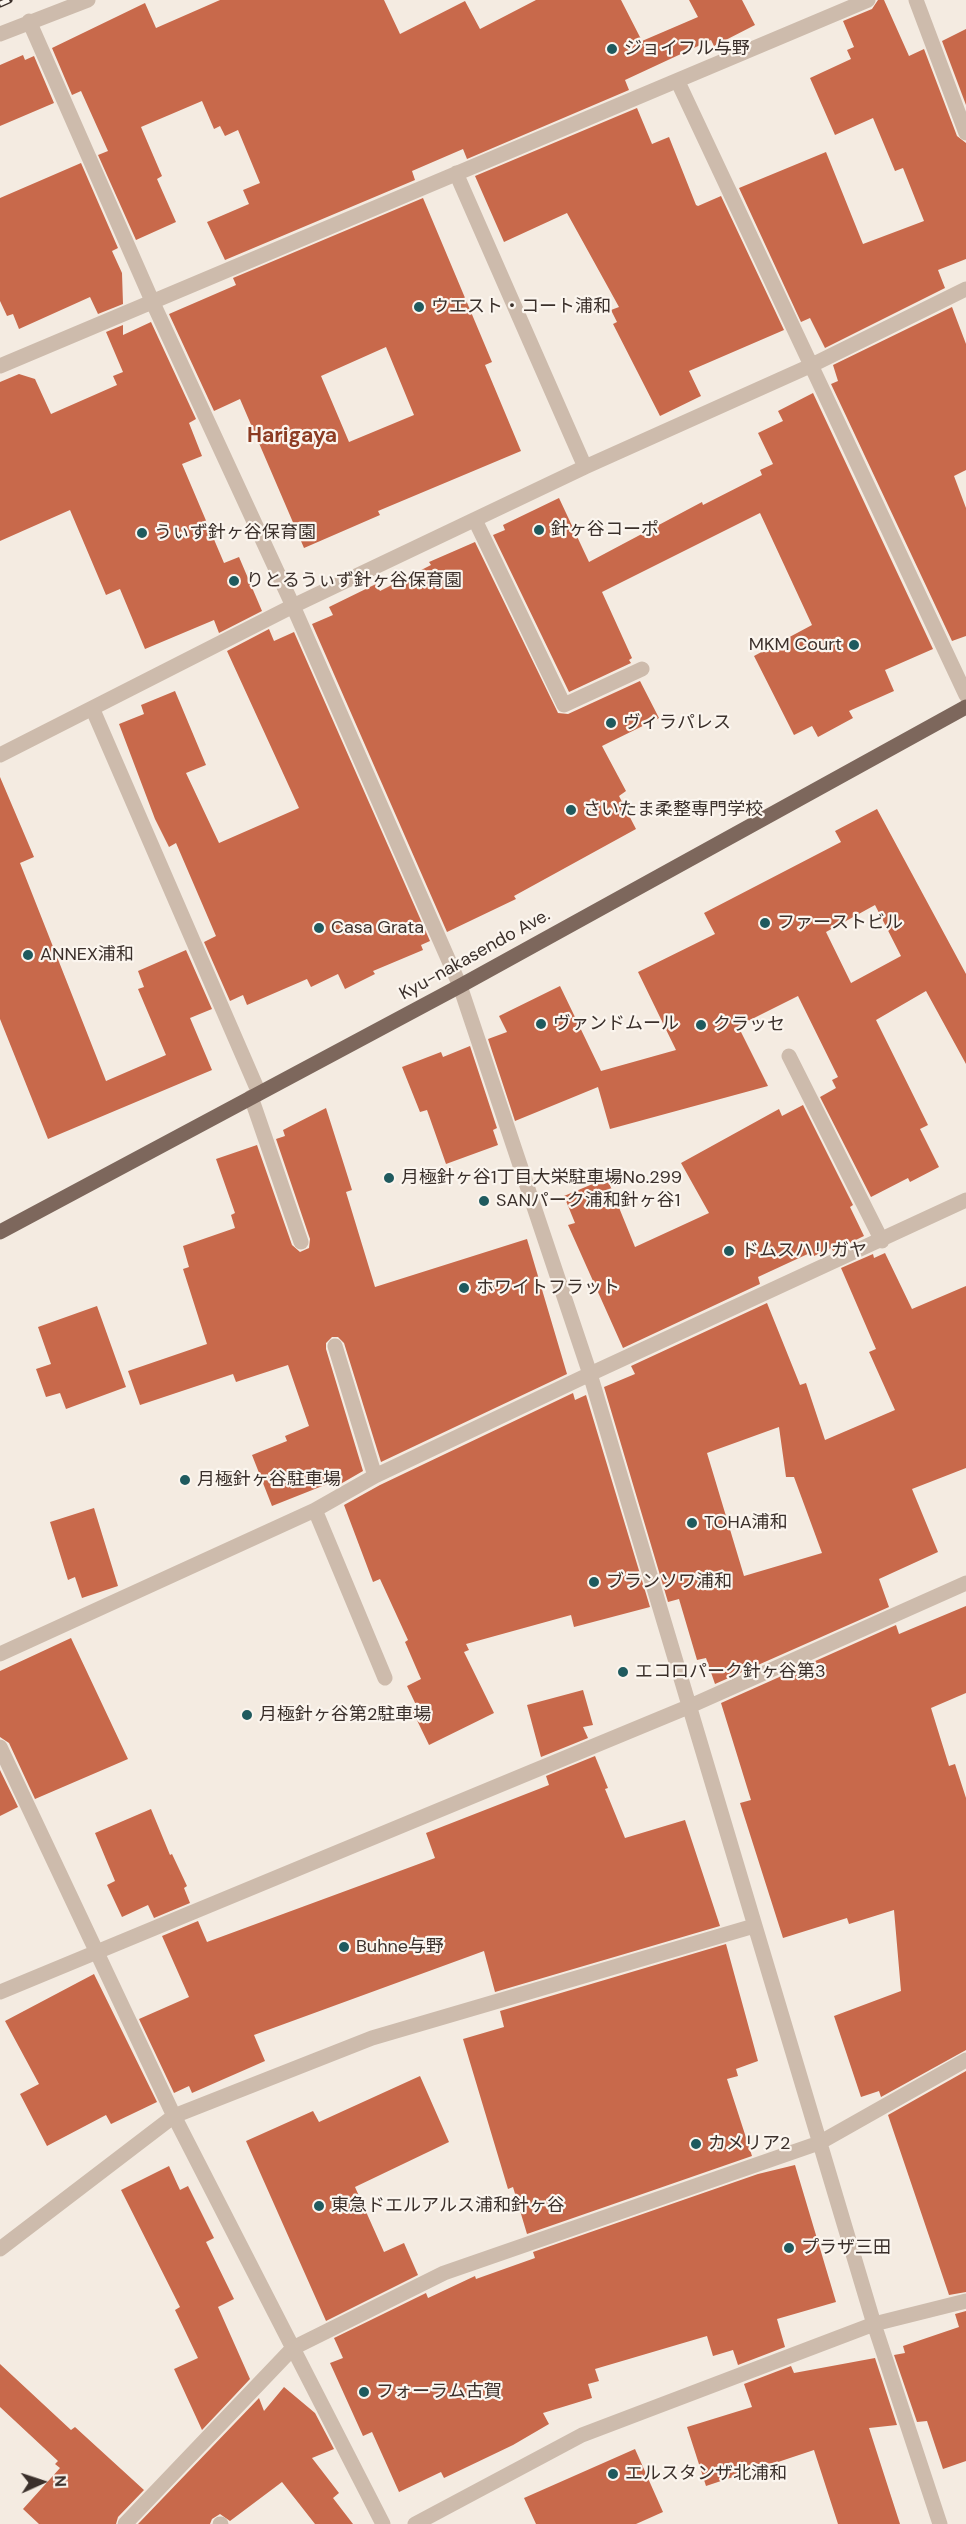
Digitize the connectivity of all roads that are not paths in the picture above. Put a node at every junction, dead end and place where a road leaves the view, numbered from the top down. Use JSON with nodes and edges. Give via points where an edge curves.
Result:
{"nodes":[{"id":1,"x":88,"y":0,"type":"edge"},
{"id":2,"x":916,"y":0,"type":"edge"},
{"id":3,"x":865,"y":1,"type":"edge"},
{"id":4,"x":29,"y":21,"type":"junction"},
{"id":5,"x":0,"y":34,"type":"edge"},
{"id":6,"x":678,"y":81,"type":"junction"},
{"id":7,"x":966,"y":133,"type":"edge"},
{"id":8,"x":456,"y":173,"type":"junction"},
{"id":9,"x":966,"y":289,"type":"edge"},
{"id":10,"x":153,"y":303,"type":"junction"},
{"id":11,"x":0,"y":366,"type":"edge"},
{"id":12,"x":810,"y":366,"type":"junction"},
{"id":13,"x":585,"y":467,"type":"junction"},
{"id":14,"x":475,"y":520,"type":"junction"},
{"id":15,"x":293,"y":606,"type":"junction"},
{"id":16,"x":642,"y":669,"type":"dead end"},
{"id":17,"x":966,"y":695,"type":"edge"},
{"id":18,"x":966,"y":707,"type":"edge"},
{"id":19,"x":93,"y":710,"type":"junction"},
{"id":20,"x":0,"y":755,"type":"edge"},
{"id":21,"x":460,"y":986,"type":"junction"},
{"id":22,"x":789,"y":1056,"type":"dead end"},
{"id":23,"x":255,"y":1095,"type":"junction"},
{"id":24,"x":966,"y":1200,"type":"edge"},
{"id":25,"x":0,"y":1232,"type":"edge"},
{"id":26,"x":882,"y":1241,"type":"junction"},
{"id":27,"x":301,"y":1242,"type":"dead end"},
{"id":28,"x":336,"y":1346,"type":"dead end"},
{"id":29,"x":590,"y":1374,"type":"junction"},
{"id":30,"x":375,"y":1476,"type":"junction"},
{"id":31,"x":315,"y":1510,"type":"junction"},
{"id":32,"x":966,"y":1583,"type":"edge"},
{"id":33,"x":0,"y":1654,"type":"edge"},
{"id":34,"x":385,"y":1678,"type":"dead end"},
{"id":35,"x":688,"y":1707,"type":"junction"},
{"id":36,"x":0,"y":1747,"type":"edge"},
{"id":37,"x":754,"y":1926,"type":"junction"},
{"id":38,"x":96,"y":1952,"type":"junction"},
{"id":39,"x":0,"y":1992,"type":"edge"},
{"id":40,"x":966,"y":2060,"type":"edge"},
{"id":41,"x":174,"y":2116,"type":"junction"},
{"id":42,"x":819,"y":2143,"type":"junction"},
{"id":43,"x":0,"y":2249,"type":"edge"},
{"id":44,"x":966,"y":2301,"type":"edge"},
{"id":45,"x":874,"y":2324,"type":"junction"},
{"id":46,"x":293,"y":2348,"type":"junction"},
{"id":47,"x":125,"y":2524,"type":"edge"},
{"id":48,"x":383,"y":2524,"type":"edge"},
{"id":49,"x":415,"y":2524,"type":"edge"},
{"id":50,"x":940,"y":2524,"type":"edge"}],
"edges":[{"from":1,"to":4,"type":"street"},
{"from":2,"to":7,"type":"street"},
{"from":3,"to":6,"type":"street"},
{"from":4,"to":5,"type":"street"},
{"from":4,"to":10,"type":"street"},
{"from":6,"to":8,"type":"street"},
{"from":6,"to":12,"type":"street"},
{"from":8,"to":10,"type":"street"},
{"from":8,"to":13,"type":"street"},
{"from":9,"to":12,"type":"street"},
{"from":10,"to":11,"type":"street"},
{"from":10,"to":15,"type":"street"},
{"from":12,"to":13,"type":"street"},
{"from":12,"to":17,"type":"street"},
{"from":13,"to":14,"type":"street"},
{"from":14,"to":15,"type":"street"},
{"from":14,"to":16,"type":"street","via":[[564,705]]},
{"from":15,"to":19,"type":"street"},
{"from":15,"to":21,"type":"street"},
{"from":18,"to":21,"type":"main road","name":"Kyu-nakasendo Ave."},
{"from":19,"to":20,"type":"street"},
{"from":19,"to":23,"type":"street"},
{"from":21,"to":23,"type":"main road","name":"Kyu-nakasendo Ave."},
{"from":21,"to":29,"type":"street"},
{"from":22,"to":26,"type":"street"},
{"from":23,"to":25,"type":"main road","name":"Kyu-nakasendo Ave."},
{"from":23,"to":27,"type":"street"},
{"from":24,"to":26,"type":"street"},
{"from":26,"to":29,"type":"street"},
{"from":28,"to":30,"type":"street"},
{"from":29,"to":30,"type":"street"},
{"from":29,"to":35,"type":"street"},
{"from":30,"to":31,"type":"street"},
{"from":31,"to":33,"type":"street"},
{"from":31,"to":34,"type":"street"},
{"from":32,"to":35,"type":"street"},
{"from":35,"to":37,"type":"street"},
{"from":35,"to":38,"type":"street"},
{"from":36,"to":38,"type":"street"},
{"from":37,"to":41,"type":"street","via":[[372,2038]]},
{"from":37,"to":42,"type":"street"},
{"from":38,"to":39,"type":"street"},
{"from":38,"to":41,"type":"street"},
{"from":40,"to":42,"type":"street"},
{"from":41,"to":43,"type":"street"},
{"from":41,"to":46,"type":"street"},
{"from":42,"to":45,"type":"street"},
{"from":42,"to":46,"type":"street","via":[[444,2273]]},
{"from":44,"to":45,"type":"street"},
{"from":45,"to":49,"type":"street","via":[[582,2435]]},
{"from":45,"to":50,"type":"street"},
{"from":46,"to":47,"type":"street"},
{"from":46,"to":48,"type":"street"}]}
